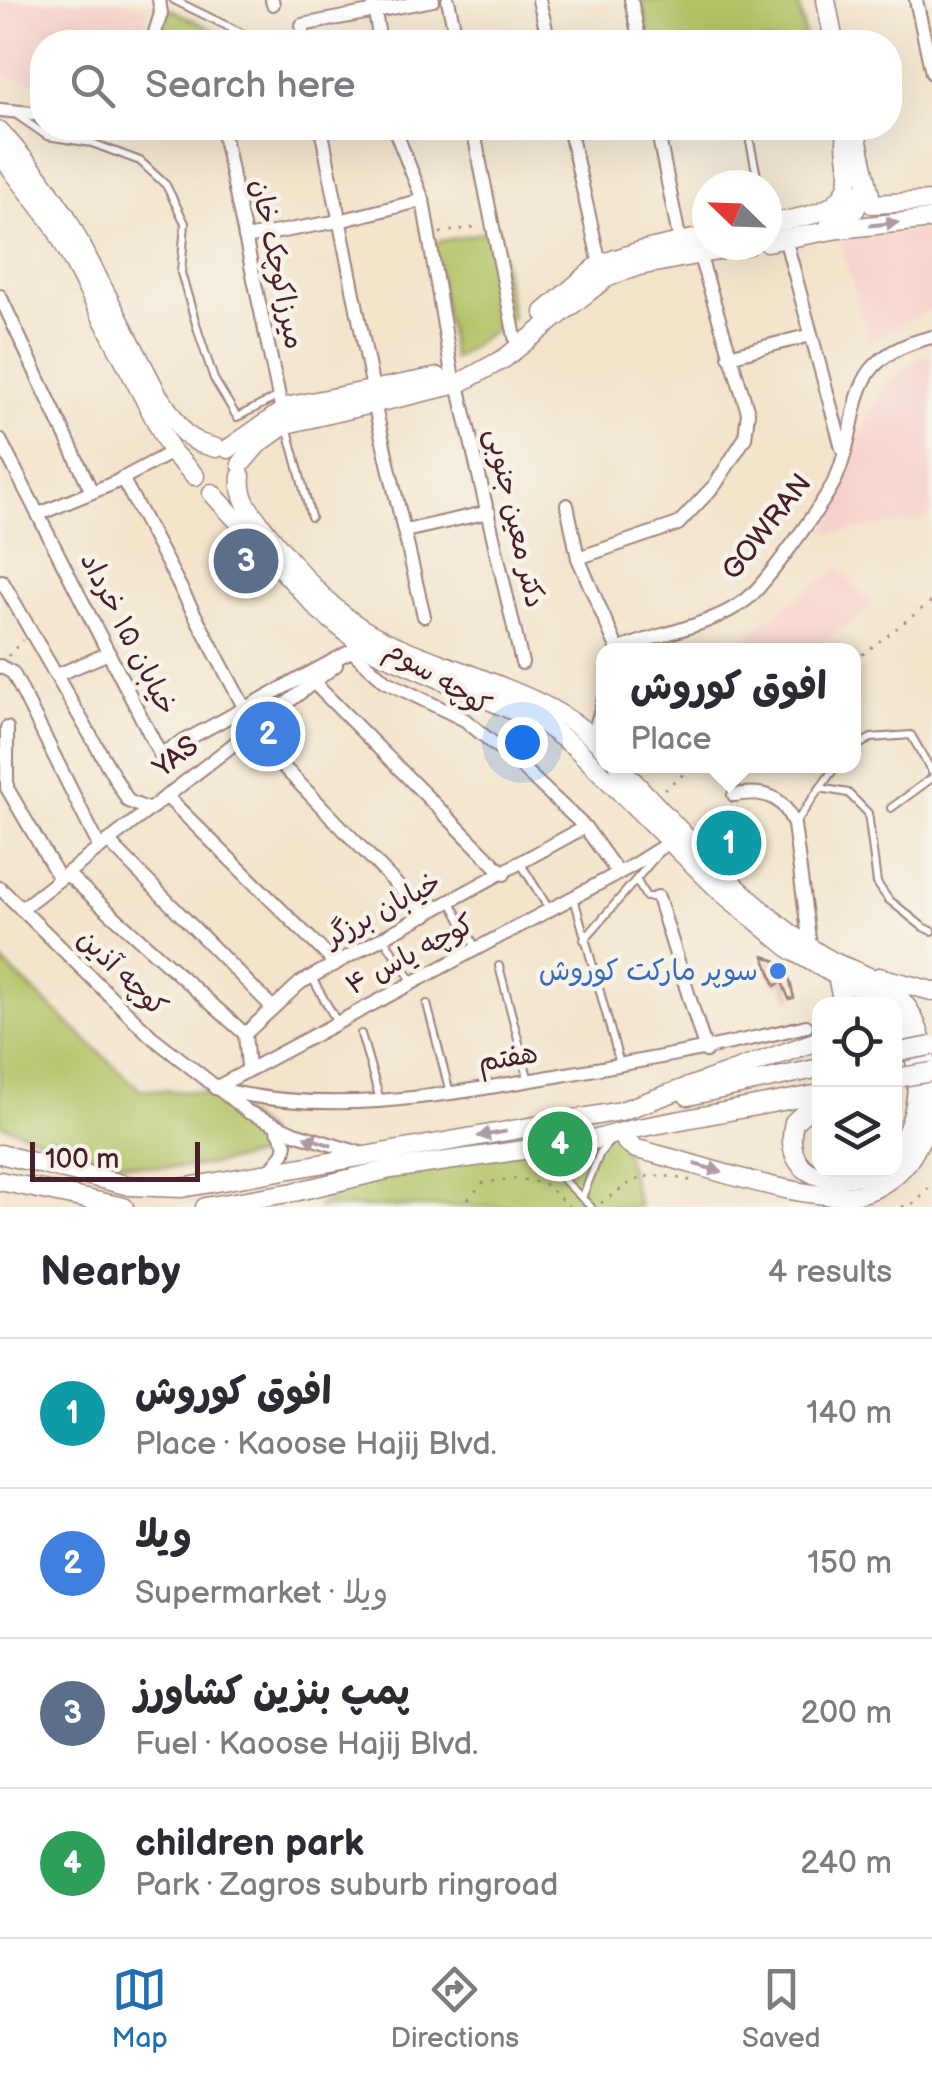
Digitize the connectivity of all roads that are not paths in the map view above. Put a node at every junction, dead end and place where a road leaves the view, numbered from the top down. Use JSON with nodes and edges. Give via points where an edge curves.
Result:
{"nodes":[{"id":1,"x":159,"y":0,"type":"edge"},
{"id":2,"x":174,"y":0,"type":"edge"},
{"id":3,"x":433,"y":0,"type":"edge"},
{"id":4,"x":448,"y":0,"type":"edge"},
{"id":5,"x":539,"y":0,"type":"edge"},
{"id":6,"x":631,"y":0,"type":"edge"},
{"id":7,"x":826,"y":0,"type":"edge"},
{"id":8,"x":916,"y":0,"type":"edge"},
{"id":9,"x":374,"y":5,"type":"edge"},
{"id":10,"x":156,"y":30,"type":"edge"},
{"id":11,"x":235,"y":30,"type":"edge"},
{"id":12,"x":303,"y":30,"type":"edge"},
{"id":13,"x":378,"y":30,"type":"edge"},
{"id":14,"x":454,"y":30,"type":"edge"},
{"id":15,"x":546,"y":30,"type":"edge"},
{"id":16,"x":637,"y":30,"type":"edge"},
{"id":17,"x":832,"y":30,"type":"edge"},
{"id":18,"x":932,"y":74,"type":"edge"},
{"id":19,"x":6,"y":111,"type":"edge"},
{"id":20,"x":30,"y":126,"type":"edge"},
{"id":21,"x":0,"y":130,"type":"edge"},
{"id":22,"x":73,"y":140,"type":"edge"},
{"id":23,"x":225,"y":140,"type":"edge"},
{"id":24,"x":323,"y":140,"type":"edge"},
{"id":25,"x":399,"y":140,"type":"edge"},
{"id":26,"x":476,"y":140,"type":"edge"},
{"id":27,"x":572,"y":140,"type":"edge"},
{"id":28,"x":659,"y":140,"type":"edge"},
{"id":29,"x":750,"y":140,"type":"edge"},
{"id":30,"x":845,"y":140,"type":"edge"},
{"id":31,"x":857,"y":140,"type":"edge"},
{"id":32,"x":0,"y":154,"type":"edge"},
{"id":33,"x":757,"y":170,"type":"edge"},
{"id":34,"x":866,"y":187,"type":"junction"},
{"id":35,"x":423,"y":200,"type":"junction"},
{"id":36,"x":932,"y":202,"type":"edge"},
{"id":37,"x":782,"y":219,"type":"edge"},
{"id":38,"x":932,"y":219,"type":"edge"},
{"id":39,"x":340,"y":220,"type":"junction"},
{"id":40,"x":820,"y":232,"type":"junction"},
{"id":41,"x":246,"y":238,"type":"junction"},
{"id":42,"x":782,"y":239,"type":"edge"},
{"id":43,"x":680,"y":242,"type":"junction"},
{"id":44,"x":692,"y":244,"type":"edge"},
{"id":45,"x":692,"y":249,"type":"edge"},
{"id":46,"x":782,"y":256,"type":"edge"},
{"id":47,"x":707,"y":260,"type":"edge"},
{"id":48,"x":603,"y":271,"type":"junction"},
{"id":49,"x":2,"y":304,"type":"edge"},
{"id":50,"x":811,"y":335,"type":"junction"},
{"id":51,"x":932,"y":336,"type":"edge"},
{"id":52,"x":515,"y":337,"type":"junction"},
{"id":53,"x":729,"y":356,"type":"junction"},
{"id":54,"x":455,"y":379,"type":"junction"},
{"id":55,"x":373,"y":396,"type":"junction"},
{"id":56,"x":282,"y":411,"type":"junction"},
{"id":57,"x":0,"y":440,"type":"edge"},
{"id":58,"x":222,"y":448,"type":"junction"},
{"id":59,"x":172,"y":452,"type":"junction"},
{"id":60,"x":843,"y":452,"type":"junction"},
{"id":61,"x":241,"y":470,"type":"junction"},
{"id":62,"x":196,"y":476,"type":"junction"},
{"id":63,"x":122,"y":478,"type":"junction"},
{"id":64,"x":92,"y":492,"type":"junction"},
{"id":65,"x":212,"y":494,"type":"junction"},
{"id":66,"x":567,"y":504,"type":"dead end"},
{"id":67,"x":489,"y":512,"type":"junction"},
{"id":68,"x":40,"y":514,"type":"junction"},
{"id":69,"x":310,"y":517,"type":"dead end"},
{"id":70,"x":405,"y":531,"type":"junction"},
{"id":71,"x":578,"y":558,"type":"junction"},
{"id":72,"x":2,"y":581,"type":"edge"},
{"id":73,"x":424,"y":616,"type":"dead end"},
{"id":74,"x":615,"y":643,"type":"edge"},
{"id":75,"x":638,"y":643,"type":"edge"},
{"id":76,"x":362,"y":644,"type":"junction"},
{"id":77,"x":109,"y":652,"type":"junction"},
{"id":78,"x":522,"y":662,"type":"dead end"},
{"id":79,"x":0,"y":665,"type":"edge"},
{"id":80,"x":57,"y":676,"type":"junction"},
{"id":81,"x":314,"y":683,"type":"junction"},
{"id":82,"x":244,"y":707,"type":"junction"},
{"id":83,"x":7,"y":728,"type":"dead end"},
{"id":84,"x":250,"y":732,"type":"junction"},
{"id":85,"x":596,"y":741,"type":"edge"},
{"id":86,"x":596,"y":744,"type":"edge"},
{"id":87,"x":861,"y":744,"type":"edge"},
{"id":88,"x":580,"y":752,"type":"junction"},
{"id":89,"x":596,"y":770,"type":"edge"},
{"id":90,"x":599,"y":773,"type":"edge"},
{"id":91,"x":626,"y":773,"type":"edge"},
{"id":92,"x":831,"y":773,"type":"edge"},
{"id":93,"x":932,"y":775,"type":"edge"},
{"id":94,"x":820,"y":788,"type":"junction"},
{"id":95,"x":734,"y":795,"type":"dead end"},
{"id":96,"x":166,"y":796,"type":"junction"},
{"id":97,"x":891,"y":808,"type":"dead end"},
{"id":98,"x":149,"y":810,"type":"junction"},
{"id":99,"x":794,"y":824,"type":"junction"},
{"id":100,"x":585,"y":827,"type":"junction"},
{"id":101,"x":104,"y":845,"type":"junction"},
{"id":102,"x":665,"y":846,"type":"junction"},
{"id":103,"x":521,"y":864,"type":"junction"},
{"id":104,"x":624,"y":870,"type":"junction"},
{"id":105,"x":504,"y":874,"type":"junction"},
{"id":106,"x":63,"y":876,"type":"junction"},
{"id":107,"x":637,"y":881,"type":"junction"},
{"id":108,"x":0,"y":888,"type":"edge"},
{"id":109,"x":573,"y":896,"type":"junction"},
{"id":110,"x":658,"y":897,"type":"joint"},
{"id":111,"x":450,"y":902,"type":"junction"},
{"id":112,"x":21,"y":909,"type":"junction"},
{"id":113,"x":550,"y":910,"type":"junction"},
{"id":114,"x":426,"y":916,"type":"junction"},
{"id":115,"x":932,"y":931,"type":"edge"},
{"id":116,"x":384,"y":938,"type":"junction"},
{"id":117,"x":584,"y":940,"type":"junction"},
{"id":118,"x":476,"y":949,"type":"junction"},
{"id":119,"x":824,"y":962,"type":"junction"},
{"id":120,"x":336,"y":964,"type":"junction"},
{"id":121,"x":499,"y":966,"type":"dead end"},
{"id":122,"x":863,"y":972,"type":"junction"},
{"id":123,"x":312,"y":976,"type":"junction"},
{"id":124,"x":413,"y":982,"type":"junction"},
{"id":125,"x":932,"y":991,"type":"edge"},
{"id":126,"x":840,"y":997,"type":"edge"},
{"id":127,"x":877,"y":997,"type":"edge"},
{"id":128,"x":427,"y":1004,"type":"dead end"},
{"id":129,"x":272,"y":1006,"type":"junction"},
{"id":130,"x":337,"y":1022,"type":"junction"},
{"id":131,"x":902,"y":1024,"type":"edge"},
{"id":132,"x":812,"y":1033,"type":"edge"},
{"id":133,"x":812,"y":1033,"type":"edge"},
{"id":134,"x":244,"y":1034,"type":"junction"},
{"id":135,"x":361,"y":1034,"type":"dead end"},
{"id":136,"x":931,"y":1046,"type":"edge"},
{"id":137,"x":706,"y":1051,"type":"junction"},
{"id":138,"x":902,"y":1052,"type":"edge"},
{"id":139,"x":620,"y":1065,"type":"junction"},
{"id":140,"x":248,"y":1068,"type":"junction"},
{"id":141,"x":812,"y":1070,"type":"edge"},
{"id":142,"x":932,"y":1072,"type":"edge"},
{"id":143,"x":902,"y":1077,"type":"edge"},
{"id":144,"x":529,"y":1081,"type":"junction"},
{"id":145,"x":215,"y":1088,"type":"junction"},
{"id":146,"x":450,"y":1092,"type":"junction"},
{"id":147,"x":812,"y":1097,"type":"edge"},
{"id":148,"x":380,"y":1103,"type":"junction"},
{"id":149,"x":812,"y":1103,"type":"edge"},
{"id":150,"x":622,"y":1112,"type":"junction"},
{"id":151,"x":271,"y":1124,"type":"junction"},
{"id":152,"x":619,"y":1133,"type":"junction"},
{"id":153,"x":902,"y":1138,"type":"edge"},
{"id":154,"x":524,"y":1151,"type":"junction"},
{"id":155,"x":0,"y":1154,"type":"edge"},
{"id":156,"x":365,"y":1155,"type":"junction"},
{"id":157,"x":267,"y":1174,"type":"junction"},
{"id":158,"x":812,"y":1174,"type":"edge"},
{"id":159,"x":825,"y":1177,"type":"edge"},
{"id":160,"x":851,"y":1177,"type":"edge"},
{"id":161,"x":0,"y":1181,"type":"edge"},
{"id":162,"x":582,"y":1198,"type":"junction"},
{"id":163,"x":124,"y":1207,"type":"edge"},
{"id":164,"x":205,"y":1207,"type":"edge"},
{"id":165,"x":593,"y":1207,"type":"edge"}],
"edges":[{"from":1,"to":10,"type":"street"},
{"from":2,"to":11,"type":"lane"},
{"from":3,"to":9,"type":"street"},
{"from":4,"to":14,"type":"street"},
{"from":5,"to":15,"type":"street"},
{"from":6,"to":16,"type":"street"},
{"from":7,"to":17,"type":"street"},
{"from":8,"to":18,"type":"street"},
{"from":9,"to":12,"type":"street","via":[[302,25]]},
{"from":9,"to":13,"type":"street"},
{"from":19,"to":20,"type":"lane"},
{"from":21,"to":58,"type":"street","via":[[66,216],[184,433]]},
{"from":22,"to":56,"type":"lane","via":[[140,161],[166,185],[185,223],[181,273],[214,378],[237,417]]},
{"from":23,"to":41,"type":"street","name":"میرزاکوچک خان"},
{"from":24,"to":39,"type":"street"},
{"from":25,"to":35,"type":"street","name":"دکتر معین جنوبی"},
{"from":26,"to":52,"type":"street"},
{"from":27,"to":48,"type":"street"},
{"from":28,"to":43,"type":"street"},
{"from":29,"to":33,"type":"lane"},
{"from":30,"to":37,"type":"street","via":[[849,180],[841,198],[825,211]]},
{"from":31,"to":34,"type":"street"},
{"from":32,"to":59,"type":"street","via":[[54,225]]},
{"from":34,"to":36,"type":"street","via":[[872,204]]},
{"from":34,"to":40,"type":"street","via":[[856,210]]},
{"from":35,"to":39,"type":"street"},
{"from":35,"to":54,"type":"street","name":"دکتر معین جنوبی"},
{"from":40,"to":38,"type":"street","one_way":true},
{"from":39,"to":41,"type":"street"},
{"from":39,"to":55,"type":"street"},
{"from":40,"to":42,"type":"street"},
{"from":41,"to":56,"type":"street","name":"میرزاکوچک خان"},
{"from":43,"to":44,"type":"street"},
{"from":43,"to":48,"type":"street"},
{"from":45,"to":48,"type":"street"},
{"from":46,"to":50,"type":"street"},
{"from":47,"to":53,"type":"street"},
{"from":48,"to":52,"type":"street"},
{"from":48,"to":54,"type":"street","via":[[505,358]]},
{"from":49,"to":64,"type":"street"},
{"from":50,"to":53,"type":"street"},
{"from":50,"to":60,"type":"street"},
{"from":51,"to":60,"type":"street","name":"GOWRAN","via":[[900,344],[872,368],[856,399]]},
{"from":52,"to":54,"type":"street"},
{"from":53,"to":71,"type":"street","via":[[748,412],[745,438],[715,485],[678,524]]},
{"from":54,"to":55,"type":"street"},
{"from":54,"to":67,"type":"street","name":"دکتر معین جنوبی"},
{"from":55,"to":56,"type":"street"},
{"from":55,"to":70,"type":"street"},
{"from":56,"to":58,"type":"street"},
{"from":56,"to":61,"type":"street"},
{"from":56,"to":69,"type":"lane"},
{"from":57,"to":68,"type":"street","name":"خیابان ۱۵ خرداد"},
{"from":58,"to":61,"type":"street"},
{"from":58,"to":62,"type":"street","via":[[199,458]]},
{"from":59,"to":62,"type":"street"},
{"from":59,"to":63,"type":"street"},
{"from":60,"to":75,"type":"street","name":"GOWRAN","via":[[836,477],[746,600]]},
{"from":61,"to":65,"type":"street","via":[[230,491]]},
{"from":61,"to":76,"type":"street","via":[[244,502]]},
{"from":62,"to":65,"type":"street"},
{"from":63,"to":64,"type":"street"},
{"from":63,"to":82,"type":"street"},
{"from":64,"to":68,"type":"street"},
{"from":65,"to":76,"type":"street","via":[[318,609]]},
{"from":66,"to":71,"type":"street"},
{"from":67,"to":70,"type":"street"},
{"from":67,"to":78,"type":"street","name":"دکتر معین جنوبی"},
{"from":68,"to":77,"type":"street","name":"خیابان ۱۵ خرداد"},
{"from":70,"to":73,"type":"street"},
{"from":71,"to":74,"type":"street"},
{"from":72,"to":80,"type":"street"},
{"from":76,"to":81,"type":"street","name":"YAS"},
{"from":76,"to":82,"type":"street","name":"خیابان ۱۵ خرداد"},
{"from":76,"to":85,"type":"street","via":[[565,716]]},
{"from":76,"to":88,"type":"street","via":[[544,724]]},
{"from":76,"to":100,"type":"street","name":"کوچه سوم","via":[[385,682],[465,720]]},
{"from":77,"to":80,"type":"street"},
{"from":77,"to":82,"type":"street","name":"خیابان ۱۵ خرداد","via":[[160,754]]},
{"from":79,"to":101,"type":"street","via":[[12,673]]},
{"from":80,"to":98,"type":"street","via":[[128,801]]},
{"from":81,"to":84,"type":"street","name":"YAS"},
{"from":81,"to":105,"type":"street"},
{"from":83,"to":106,"type":"street","via":[[7,788]]},
{"from":84,"to":96,"type":"street","name":"YAS"},
{"from":84,"to":114,"type":"street"},
{"from":86,"to":88,"type":"street"},
{"from":87,"to":93,"type":"lane","via":[[911,735]]},
{"from":88,"to":89,"type":"street"},
{"from":90,"to":102,"type":"street"},
{"from":91,"to":119,"type":"street","via":[[727,877]]},
{"from":92,"to":94,"type":"lane"},
{"from":93,"to":97,"type":"lane"},
{"from":94,"to":99,"type":"lane"},
{"from":94,"to":115,"type":"lane","via":[[848,793],[868,814],[876,883]]},
{"from":95,"to":99,"type":"street","via":[[769,794]]},
{"from":96,"to":98,"type":"street","name":"YAS"},
{"from":96,"to":120,"type":"street"},
{"from":98,"to":101,"type":"street","name":"YAS"},
{"from":99,"to":119,"type":"street"},
{"from":100,"to":103,"type":"street","name":"خیابان برزگر"},
{"from":100,"to":104,"type":"street","name":"کوچه سوم"},
{"from":101,"to":106,"type":"street","name":"YAS"},
{"from":101,"to":129,"type":"street"},
{"from":102,"to":104,"type":"street","name":"کوچه یاس ۴"},
{"from":102,"to":107,"type":"lane"},
{"from":102,"to":119,"type":"street","via":[[793,951]]},
{"from":103,"to":105,"type":"street","name":"خیابان برزگر"},
{"from":103,"to":113,"type":"lane"},
{"from":104,"to":109,"type":"street","name":"کوچه یاس ۴"},
{"from":105,"to":111,"type":"street","name":"خیابان برزگر"},
{"from":106,"to":112,"type":"street","name":"YAS"},
{"from":106,"to":134,"type":"street"},
{"from":107,"to":110,"type":"lane","via":[[646,897]]},
{"from":107,"to":117,"type":"lane"},
{"from":108,"to":112,"type":"street","name":"کوچه آذین"},
{"from":109,"to":113,"type":"street","name":"کوچه یاس ۴"},
{"from":109,"to":117,"type":"lane"},
{"from":110,"to":137,"type":"street"},
{"from":111,"to":114,"type":"street","name":"خیابان برزگر"},
{"from":111,"to":118,"type":"lane"},
{"from":112,"to":145,"type":"street","name":"کوچه آذین","via":[[151,1036]]},
{"from":113,"to":118,"type":"street","name":"کوچه یاس ۴"},
{"from":114,"to":116,"type":"street","name":"خیابان برزگر"},
{"from":116,"to":120,"type":"street","name":"خیابان برزگر"},
{"from":116,"to":124,"type":"lane"},
{"from":117,"to":139,"type":"lane"},
{"from":118,"to":124,"type":"street","name":"کوچه یاس ۴"},
{"from":119,"to":122,"type":"street"},
{"from":119,"to":126,"type":"street"},
{"from":119,"to":127,"type":"street"},
{"from":120,"to":123,"type":"street","name":"خیابان برزگر"},
{"from":121,"to":144,"type":"lane"},
{"from":122,"to":125,"type":"street"},
{"from":152,"to":122,"type":"street","one_way":true,"via":[[636,1148],[810,1192],[860,1194],[889,1181],[924,1135],[929,1092],[912,1015]]},
{"from":123,"to":129,"type":"street","name":"خیابان برزگر"},
{"from":123,"to":130,"type":"lane"},
{"from":124,"to":130,"type":"street","name":"کوچه یاس ۴"},
{"from":128,"to":146,"type":"lane"},
{"from":129,"to":134,"type":"street","name":"خیابان برزگر"},
{"from":130,"to":140,"type":"street","name":"کوچه یاس ۴"},
{"from":131,"to":153,"type":"street","via":[[918,1094]]},
{"from":132,"to":137,"type":"street","name":"هفتم"},
{"from":133,"to":150,"type":"street"},
{"from":134,"to":140,"type":"street"},
{"from":135,"to":148,"type":"lane"},
{"from":136,"to":138,"type":"street","bridge":true},
{"from":137,"to":139,"type":"street","name":"هفتم"},
{"from":139,"to":144,"type":"street","name":"هفتم"},
{"from":140,"to":145,"type":"street","name":"کوچه یاس ۴"},
{"from":141,"to":150,"type":"street"},
{"from":142,"to":143,"type":"street","bridge":true},
{"from":144,"to":146,"type":"street","name":"هفتم"},
{"from":145,"to":148,"type":"street","name":"هفتم","via":[[301,1104]]},
{"from":145,"to":151,"type":"street","name":"کوچه آذین"},
{"from":146,"to":148,"type":"street","name":"هفتم"},
{"from":147,"to":152,"type":"street"},
{"from":149,"to":158,"type":"street","via":[[794,1122],[792,1148],[797,1164]]},
{"from":150,"to":156,"type":"street","one_way":true},
{"from":156,"to":151,"type":"street","name":"کوچه آذین","one_way":true},
{"from":151,"to":157,"type":"street","via":[[286,1144]]},
{"from":152,"to":154,"type":"street"},
{"from":152,"to":162,"type":"lane","via":[[600,1154]]},
{"from":154,"to":162,"type":"lane","via":[[544,1160]]},
{"from":154,"to":164,"type":"street","via":[[391,1169]]},
{"from":155,"to":157,"type":"street","via":[[130,1186],[182,1188]]},
{"from":156,"to":157,"type":"street"},
{"from":159,"to":160,"type":"street"},
{"from":161,"to":163,"type":"street"},
{"from":162,"to":165,"type":"lane"}]}
